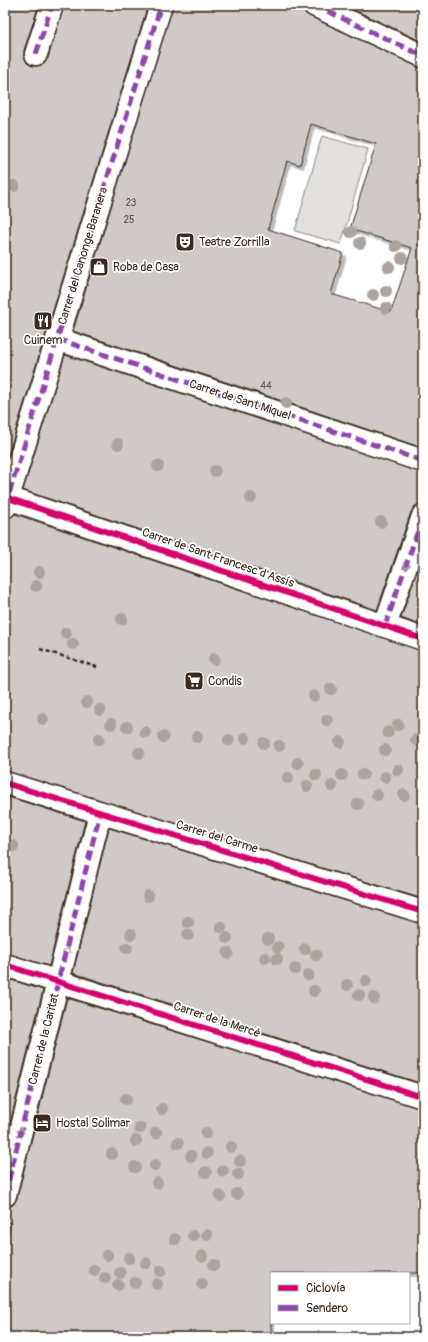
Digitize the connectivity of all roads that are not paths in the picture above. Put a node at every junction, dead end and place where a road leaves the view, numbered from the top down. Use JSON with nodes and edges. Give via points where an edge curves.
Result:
{"nodes":[{"id":1,"x":52,"y":5,"type":"edge"},
{"id":2,"x":161,"y":5,"type":"edge"},
{"id":3,"x":314,"y":5,"type":"edge"},
{"id":4,"x":36,"y":54,"type":"dead end"},
{"id":5,"x":423,"y":56,"type":"edge"},
{"id":6,"x":57,"y":340,"type":"junction"},
{"id":7,"x":423,"y":461,"type":"edge"},
{"id":8,"x":6,"y":501,"type":"edge"},
{"id":9,"x":423,"y":516,"type":"edge"},
{"id":10,"x":386,"y":626,"type":"junction"},
{"id":11,"x":423,"y":639,"type":"edge"},
{"id":12,"x":5,"y":783,"type":"edge"},
{"id":13,"x":100,"y":813,"type":"junction"},
{"id":14,"x":423,"y":912,"type":"edge"},
{"id":15,"x":5,"y":964,"type":"edge"},
{"id":16,"x":59,"y":982,"type":"junction"},
{"id":17,"x":423,"y":1097,"type":"edge"},
{"id":18,"x":6,"y":1183,"type":"edge"}],
"edges":[{"from":1,"to":4,"type":"street"},
{"from":2,"to":6,"type":"street","name":"Carrer del Canonge Baranera"},
{"from":3,"to":5,"type":"street"},
{"from":6,"to":7,"type":"street","name":"Carrer de Sant Miquel"},
{"from":6,"to":8,"type":"street","name":"Carrer del Canonge Baranera"},
{"from":8,"to":10,"type":"street","name":"Carrer de Sant Francesc d'Assís"},
{"from":9,"to":10,"type":"street","one_way":true},
{"from":10,"to":11,"type":"street","name":"Carrer de Sant Francesc d'Assís"},
{"from":12,"to":13,"type":"street","name":"Carrer del Carme"},
{"from":13,"to":14,"type":"street","name":"Carrer del Carme"},
{"from":16,"to":13,"type":"street","name":"Carrer de la Caritat","one_way":true},
{"from":15,"to":16,"type":"street","name":"Carrer de la Mercè"},
{"from":16,"to":17,"type":"street","name":"Carrer de la Mercè"},
{"from":18,"to":16,"type":"street","name":"Carrer de la Caritat","one_way":true}]}
